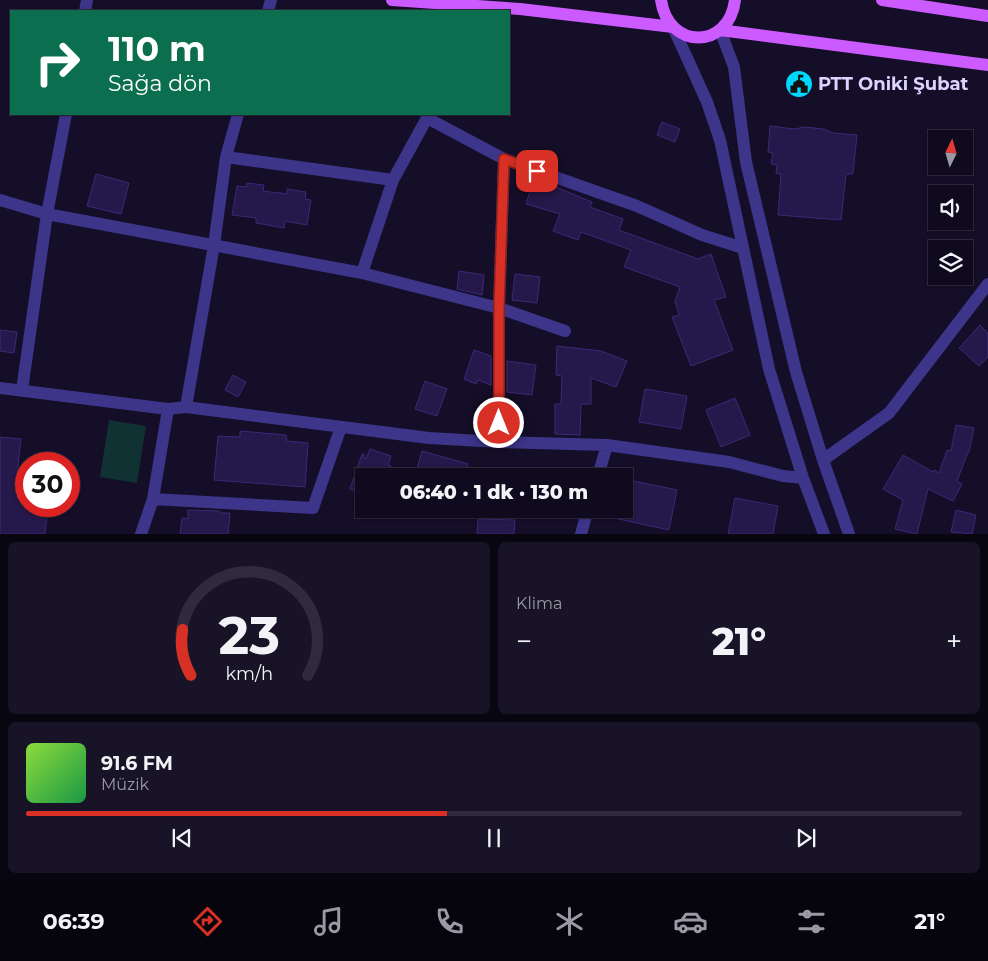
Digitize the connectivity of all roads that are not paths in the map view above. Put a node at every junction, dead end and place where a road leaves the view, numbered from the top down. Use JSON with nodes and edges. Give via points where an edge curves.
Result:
{"nodes":[{"id":1,"x":392,"y":0,"type":"edge"},
{"id":2,"x":661,"y":0,"type":"edge"},
{"id":3,"x":735,"y":0,"type":"edge"},
{"id":4,"x":882,"y":0,"type":"edge"},
{"id":5,"x":988,"y":16,"type":"edge"},
{"id":6,"x":673,"y":27,"type":"junction"},
{"id":7,"x":720,"y":30,"type":"junction"},
{"id":8,"x":988,"y":65,"type":"edge"},
{"id":9,"x":66,"y":115,"type":"edge"},
{"id":10,"x":238,"y":115,"type":"edge"},
{"id":11,"x":226,"y":157,"type":"junction"},
{"id":12,"x":504,"y":159,"type":"junction"},
{"id":13,"x":393,"y":180,"type":"junction"},
{"id":14,"x":0,"y":200,"type":"edge"},
{"id":15,"x":48,"y":214,"type":"junction"},
{"id":16,"x":214,"y":245,"type":"junction"},
{"id":17,"x":743,"y":248,"type":"junction"},
{"id":18,"x":362,"y":273,"type":"junction"},
{"id":19,"x":988,"y":284,"type":"edge"},
{"id":20,"x":499,"y":308,"type":"junction"},
{"id":21,"x":565,"y":331,"type":"dead end"},
{"id":22,"x":0,"y":388,"type":"edge"},
{"id":23,"x":22,"y":390,"type":"junction"},
{"id":24,"x":186,"y":407,"type":"junction"},
{"id":25,"x":168,"y":409,"type":"junction"},
{"id":26,"x":341,"y":427,"type":"junction"},
{"id":27,"x":499,"y":442,"type":"junction"},
{"id":28,"x":607,"y":445,"type":"junction"},
{"id":29,"x":823,"y":460,"type":"junction"},
{"id":30,"x":600,"y":468,"type":"edge"},
{"id":31,"x":803,"y":478,"type":"junction"},
{"id":32,"x":153,"y":499,"type":"junction"},
{"id":33,"x":585,"y":518,"type":"edge"},
{"id":34,"x":141,"y":534,"type":"edge"},
{"id":35,"x":581,"y":534,"type":"edge"},
{"id":36,"x":824,"y":534,"type":"edge"},
{"id":37,"x":849,"y":534,"type":"edge"}],
"edges":[{"from":1,"to":6,"type":"main road","via":[[520,9]]},
{"from":2,"to":6,"type":"main road","via":[[663,12]]},
{"from":3,"to":7,"type":"main road","via":[[731,16]]},
{"from":4,"to":5,"type":"main road"},
{"from":6,"to":7,"type":"main road","via":[[687,36],[698,37]]},
{"from":6,"to":17,"type":"street","via":[[707,102],[720,140]]},
{"from":7,"to":8,"type":"main road"},
{"from":7,"to":29,"type":"street","via":[[734,67],[746,162],[796,372]]},
{"from":9,"to":15,"type":"street"},
{"from":10,"to":11,"type":"street"},
{"from":11,"to":13,"type":"street"},
{"from":11,"to":16,"type":"street"},
{"from":12,"to":13,"type":"street","via":[[427,118]]},
{"from":12,"to":17,"type":"street"},
{"from":12,"to":20,"type":"street"},
{"from":13,"to":18,"type":"street"},
{"from":14,"to":15,"type":"street"},
{"from":15,"to":16,"type":"street"},
{"from":15,"to":23,"type":"street"},
{"from":16,"to":18,"type":"street"},
{"from":16,"to":24,"type":"street"},
{"from":17,"to":31,"type":"street","via":[[769,369]]},
{"from":18,"to":20,"type":"street"},
{"from":19,"to":29,"type":"street","via":[[889,413]]},
{"from":20,"to":21,"type":"street"},
{"from":20,"to":27,"type":"street"},
{"from":22,"to":23,"type":"street"},
{"from":23,"to":25,"type":"street"},
{"from":24,"to":25,"type":"street"},
{"from":24,"to":26,"type":"street"},
{"from":25,"to":32,"type":"street"},
{"from":26,"to":27,"type":"street","via":[[429,438]]},
{"from":26,"to":32,"type":"street","via":[[313,508]]},
{"from":27,"to":28,"type":"street"},
{"from":28,"to":30,"type":"street"},
{"from":28,"to":31,"type":"street","via":[[729,462]]},
{"from":29,"to":37,"type":"street"},
{"from":31,"to":36,"type":"street"},
{"from":32,"to":34,"type":"street"},
{"from":33,"to":35,"type":"street"}]}
